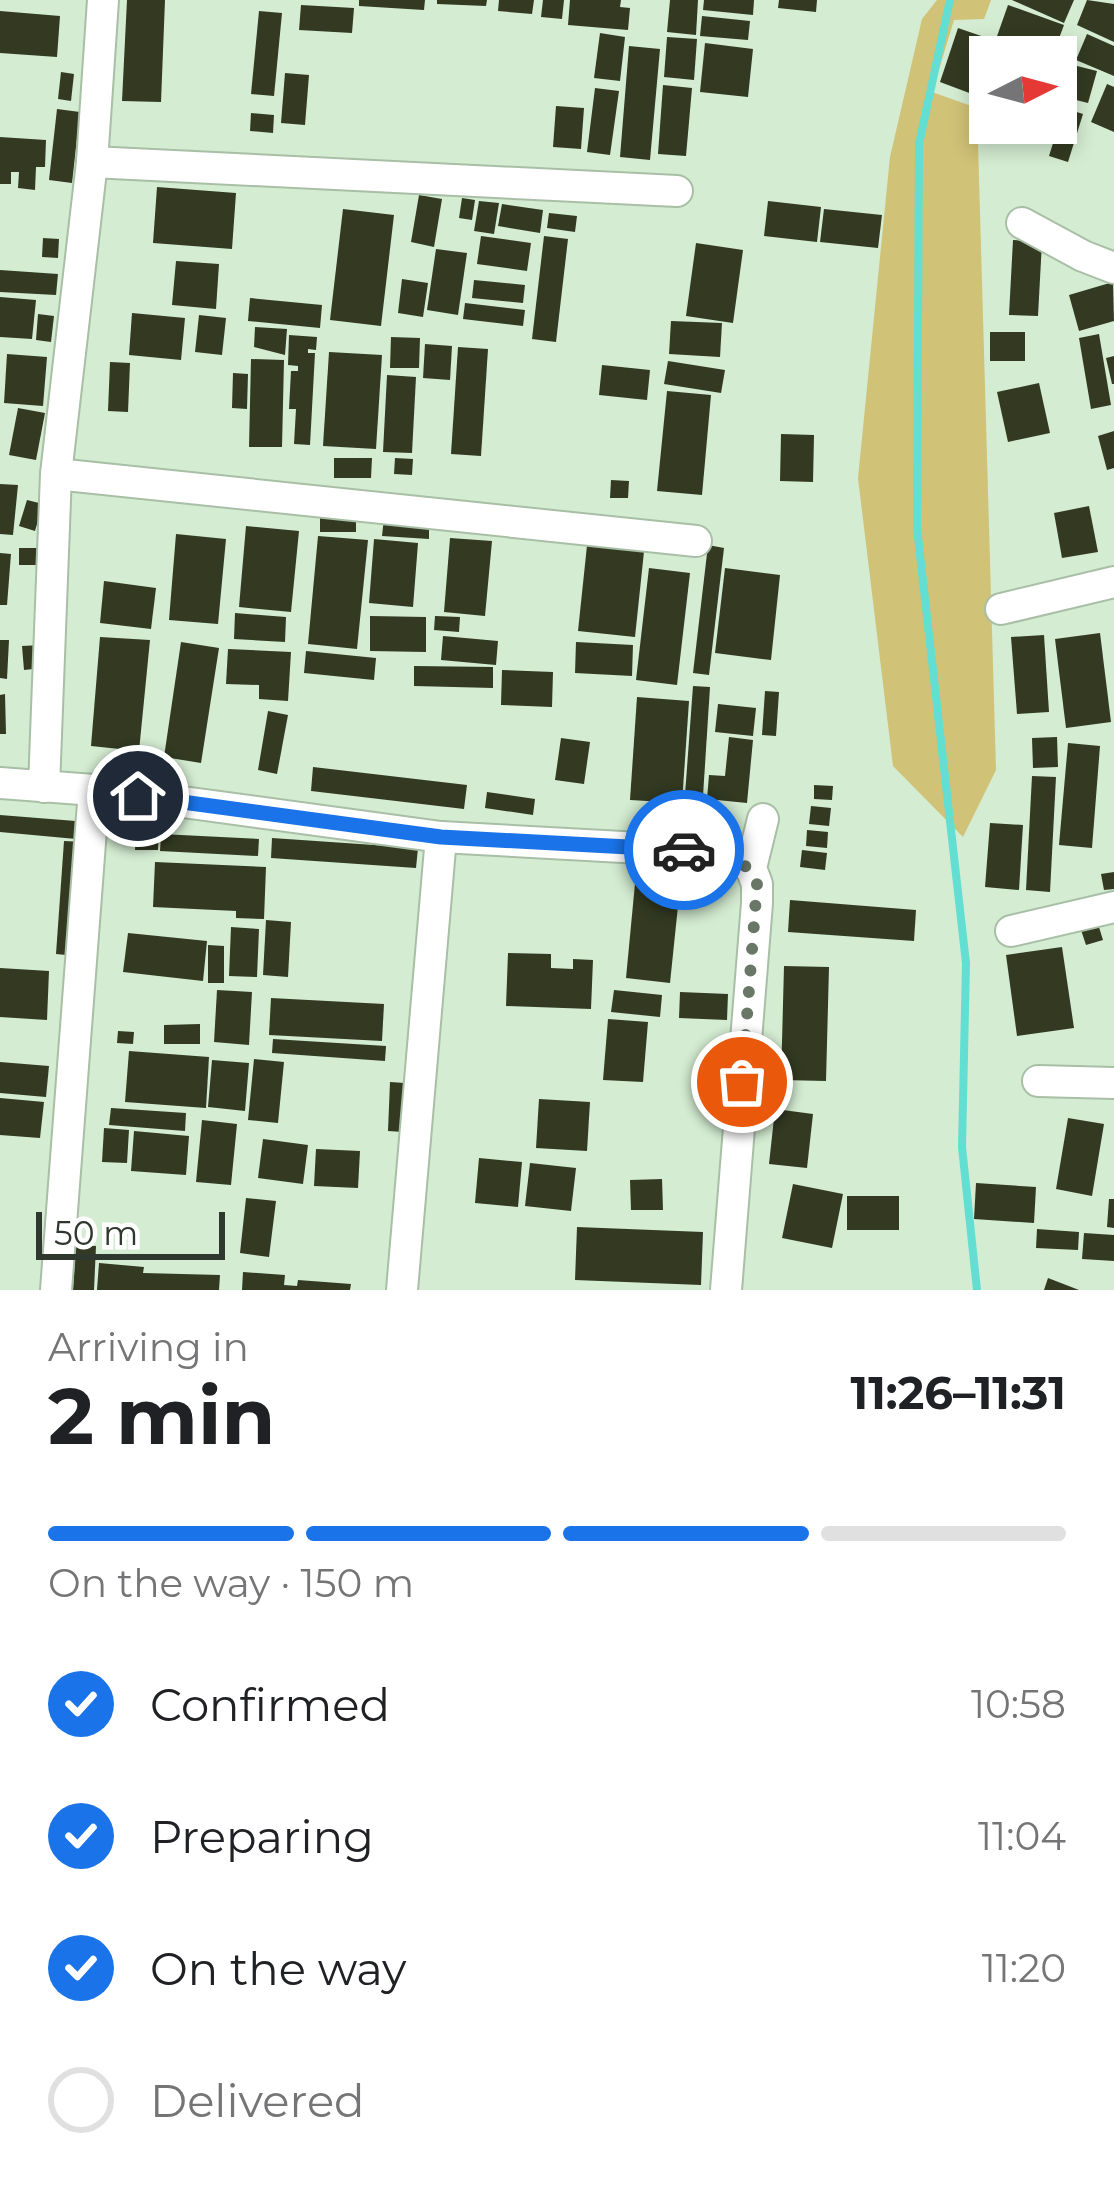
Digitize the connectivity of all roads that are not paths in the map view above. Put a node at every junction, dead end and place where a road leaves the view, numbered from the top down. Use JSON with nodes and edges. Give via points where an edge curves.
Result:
{"nodes":[{"id":1,"x":103,"y":0,"type":"edge"},
{"id":2,"x":92,"y":162,"type":"junction"},
{"id":3,"x":676,"y":191,"type":"dead end"},
{"id":4,"x":1022,"y":223,"type":"dead end"},
{"id":5,"x":1114,"y":268,"type":"edge"},
{"id":6,"x":56,"y":474,"type":"junction"},
{"id":7,"x":696,"y":541,"type":"dead end"},
{"id":8,"x":1114,"y":582,"type":"edge"},
{"id":9,"x":1001,"y":609,"type":"dead end"},
{"id":10,"x":0,"y":783,"type":"edge"},
{"id":11,"x":44,"y":787,"type":"junction"},
{"id":12,"x":94,"y":790,"type":"junction"},
{"id":13,"x":763,"y":819,"type":"dead end"},
{"id":14,"x":441,"y":837,"type":"junction"},
{"id":15,"x":751,"y":868,"type":"junction"},
{"id":16,"x":1114,"y":907,"type":"edge"},
{"id":17,"x":1011,"y":931,"type":"dead end"},
{"id":18,"x":1038,"y":1081,"type":"dead end"},
{"id":19,"x":1114,"y":1083,"type":"edge"},
{"id":20,"x":56,"y":1290,"type":"edge"},
{"id":21,"x":401,"y":1290,"type":"edge"},
{"id":22,"x":726,"y":1290,"type":"edge"}],
"edges":[{"from":1,"to":2,"type":"street"},
{"from":2,"to":3,"type":"street"},
{"from":2,"to":6,"type":"street"},
{"from":4,"to":5,"type":"street"},
{"from":6,"to":7,"type":"street"},
{"from":6,"to":11,"type":"street"},
{"from":8,"to":9,"type":"street"},
{"from":10,"to":11,"type":"street"},
{"from":11,"to":12,"type":"street"},
{"from":12,"to":14,"type":"street"},
{"from":12,"to":20,"type":"street"},
{"from":13,"to":15,"type":"street"},
{"from":14,"to":15,"type":"street","via":[[714,852]]},
{"from":14,"to":21,"type":"street"},
{"from":15,"to":22,"type":"street","via":[[757,903]]},
{"from":16,"to":17,"type":"street"},
{"from":18,"to":19,"type":"street"}]}
